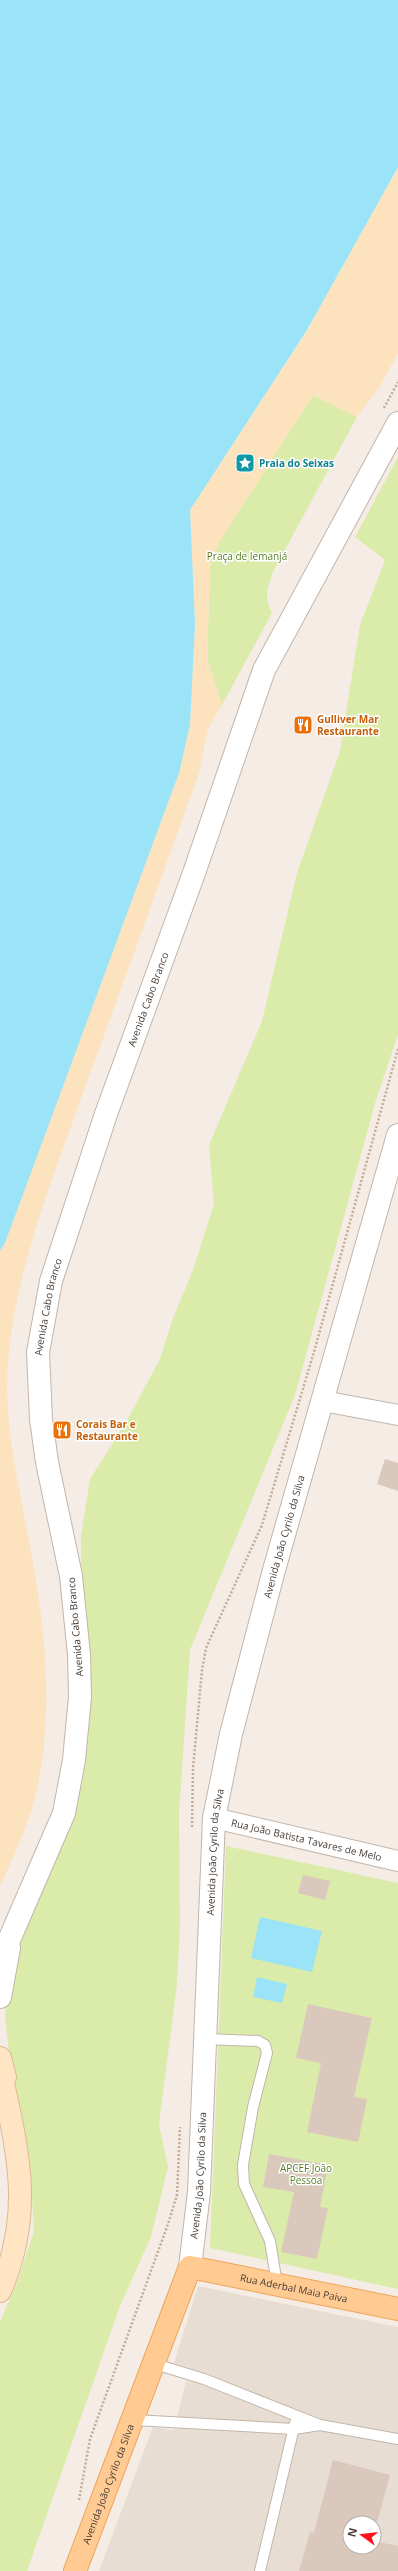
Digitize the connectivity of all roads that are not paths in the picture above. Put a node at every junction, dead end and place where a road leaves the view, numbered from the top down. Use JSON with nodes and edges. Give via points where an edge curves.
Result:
{"nodes":[{"id":1,"x":391,"y":416,"type":"edge"},
{"id":2,"x":398,"y":1135,"type":"edge"},
{"id":3,"x":323,"y":1401,"type":"junction"},
{"id":4,"x":398,"y":1415,"type":"edge"},
{"id":5,"x":214,"y":1818,"type":"junction"},
{"id":6,"x":398,"y":1861,"type":"edge"},
{"id":7,"x":13,"y":1931,"type":"junction"},
{"id":8,"x":0,"y":1961,"type":"edge"},
{"id":9,"x":0,"y":1997,"type":"edge"},
{"id":10,"x":206,"y":2039,"type":"junction"},
{"id":11,"x":0,"y":2058,"type":"edge"},
{"id":12,"x":2,"y":2087,"type":"edge"},
{"id":13,"x":0,"y":2152,"type":"edge"},
{"id":14,"x":21,"y":2185,"type":"junction"},
{"id":15,"x":190,"y":2267,"type":"junction"},
{"id":16,"x":278,"y":2284,"type":"junction"},
{"id":17,"x":0,"y":2291,"type":"edge"},
{"id":18,"x":398,"y":2309,"type":"edge"},
{"id":19,"x":155,"y":2364,"type":"junction"},
{"id":20,"x":296,"y":2415,"type":"junction"},
{"id":21,"x":134,"y":2420,"type":"junction"},
{"id":22,"x":320,"y":2424,"type":"junction"},
{"id":23,"x":294,"y":2428,"type":"junction"},
{"id":24,"x":398,"y":2439,"type":"edge"},
{"id":25,"x":75,"y":2571,"type":"edge"},
{"id":26,"x":260,"y":2571,"type":"edge"}],
"edges":[{"from":1,"to":7,"type":"street","name":"Avenida Cabo Branco","via":[[264,670],[94,1149],[50,1281],[38,1352],[41,1419],[47,1462],[71,1576],[79,1655],[80,1697],[74,1760],[64,1813]]},
{"from":2,"to":3,"type":"street","name":"Avenida João Cyrilo da Silva"},
{"from":3,"to":4,"type":"street"},
{"from":3,"to":5,"type":"street","name":"Avenida João Cyrilo da Silva","via":[[274,1570],[222,1774]]},
{"from":5,"to":6,"type":"street","name":"Rua João Batista Tavares de Melo"},
{"from":5,"to":10,"type":"street","name":"Avenida João Cyrilo da Silva"},
{"from":7,"to":8,"type":"street","name":"Avenida Cabo Branco"},
{"from":7,"to":9,"type":"street"},
{"from":10,"to":15,"type":"street","name":"Avenida João Cyrilo da Silva","via":[[199,2192]]},
{"from":10,"to":16,"type":"lane","via":[[258,2041],[265,2045],[267,2053],[253,2107],[243,2165],[251,2203],[270,2241]]},
{"from":11,"to":12,"type":"main road","via":[[4,2068]]},
{"from":12,"to":14,"type":"main road"},
{"from":13,"to":14,"type":"main road"},
{"from":14,"to":17,"type":"main road","via":[[21,2215],[17,2236]]},
{"from":15,"to":16,"type":"main road","name":"Rua Aderbal Maia Paiva"},
{"from":15,"to":19,"type":"main road","name":"Avenida João Cyrilo da Silva"},
{"from":16,"to":18,"type":"main road","name":"Rua Aderbal Maia Paiva"},
{"from":19,"to":20,"type":"lane","via":[[204,2379]]},
{"from":19,"to":21,"type":"main road","name":"Avenida João Cyrilo da Silva"},
{"from":20,"to":22,"type":"lane"},
{"from":20,"to":23,"type":"lane"},
{"from":21,"to":23,"type":"lane"},
{"from":21,"to":25,"type":"main road","name":"Avenida João Cyrilo da Silva"},
{"from":22,"to":23,"type":"lane"},
{"from":22,"to":24,"type":"lane"},
{"from":23,"to":26,"type":"lane"}]}
